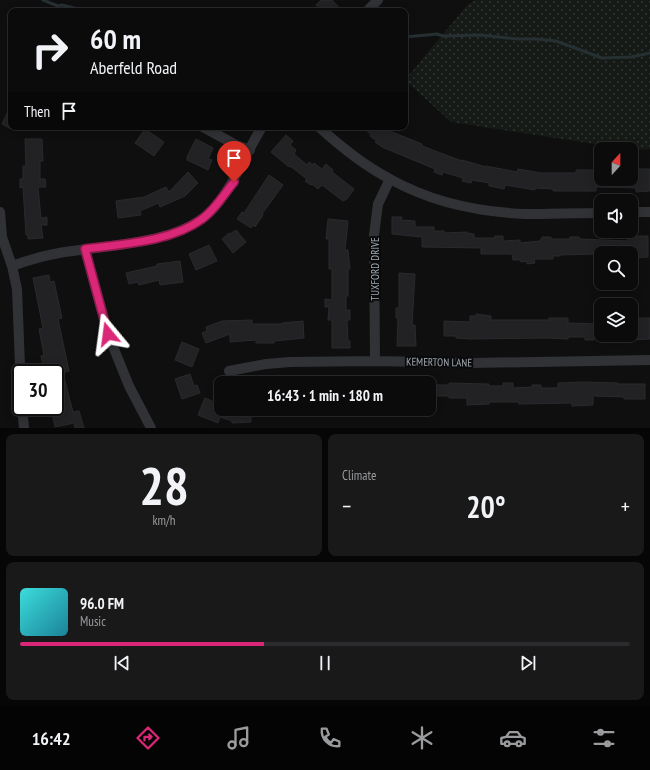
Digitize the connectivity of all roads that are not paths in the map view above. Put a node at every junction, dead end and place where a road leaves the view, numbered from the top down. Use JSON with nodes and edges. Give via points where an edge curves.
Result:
{"nodes":[{"id":1,"x":208,"y":130,"type":"edge"},
{"id":2,"x":260,"y":130,"type":"edge"},
{"id":3,"x":323,"y":130,"type":"edge"},
{"id":4,"x":250,"y":150,"type":"junction"},
{"id":5,"x":390,"y":180,"type":"junction"},
{"id":6,"x":0,"y":212,"type":"edge"},
{"id":7,"x":638,"y":212,"type":"edge"},
{"id":8,"x":650,"y":212,"type":"edge"},
{"id":9,"x":594,"y":213,"type":"edge"},
{"id":10,"x":85,"y":249,"type":"junction"},
{"id":11,"x":12,"y":266,"type":"junction"},
{"id":12,"x":650,"y":360,"type":"edge"},
{"id":13,"x":375,"y":361,"type":"junction"},
{"id":14,"x":20,"y":364,"type":"edge"},
{"id":15,"x":229,"y":371,"type":"dead end"},
{"id":16,"x":23,"y":416,"type":"edge"},
{"id":17,"x":24,"y":428,"type":"edge"},
{"id":18,"x":151,"y":428,"type":"edge"}],
"edges":[{"from":1,"to":4,"type":"street"},
{"from":2,"to":4,"type":"street"},
{"from":3,"to":5,"type":"street"},
{"from":4,"to":10,"type":"street","via":[[234,182],[202,220],[160,237]]},
{"from":5,"to":9,"type":"street","via":[[445,202],[473,208],[524,214]]},
{"from":5,"to":13,"type":"street","name":"TUXFORD DRIVE","via":[[378,204],[375,228]]},
{"from":6,"to":11,"type":"street","via":[[2,237]]},
{"from":7,"to":8,"type":"street"},
{"from":10,"to":11,"type":"street","via":[[40,257]]},
{"from":10,"to":18,"type":"street","via":[[108,334],[129,386]]},
{"from":11,"to":14,"type":"street","via":[[17,289]]},
{"from":12,"to":13,"type":"street","name":"KEMERTON LANE","via":[[472,363]]},
{"from":13,"to":15,"type":"street","name":"KEMERTON LANE","via":[[290,362]]},
{"from":16,"to":17,"type":"street"}]}
